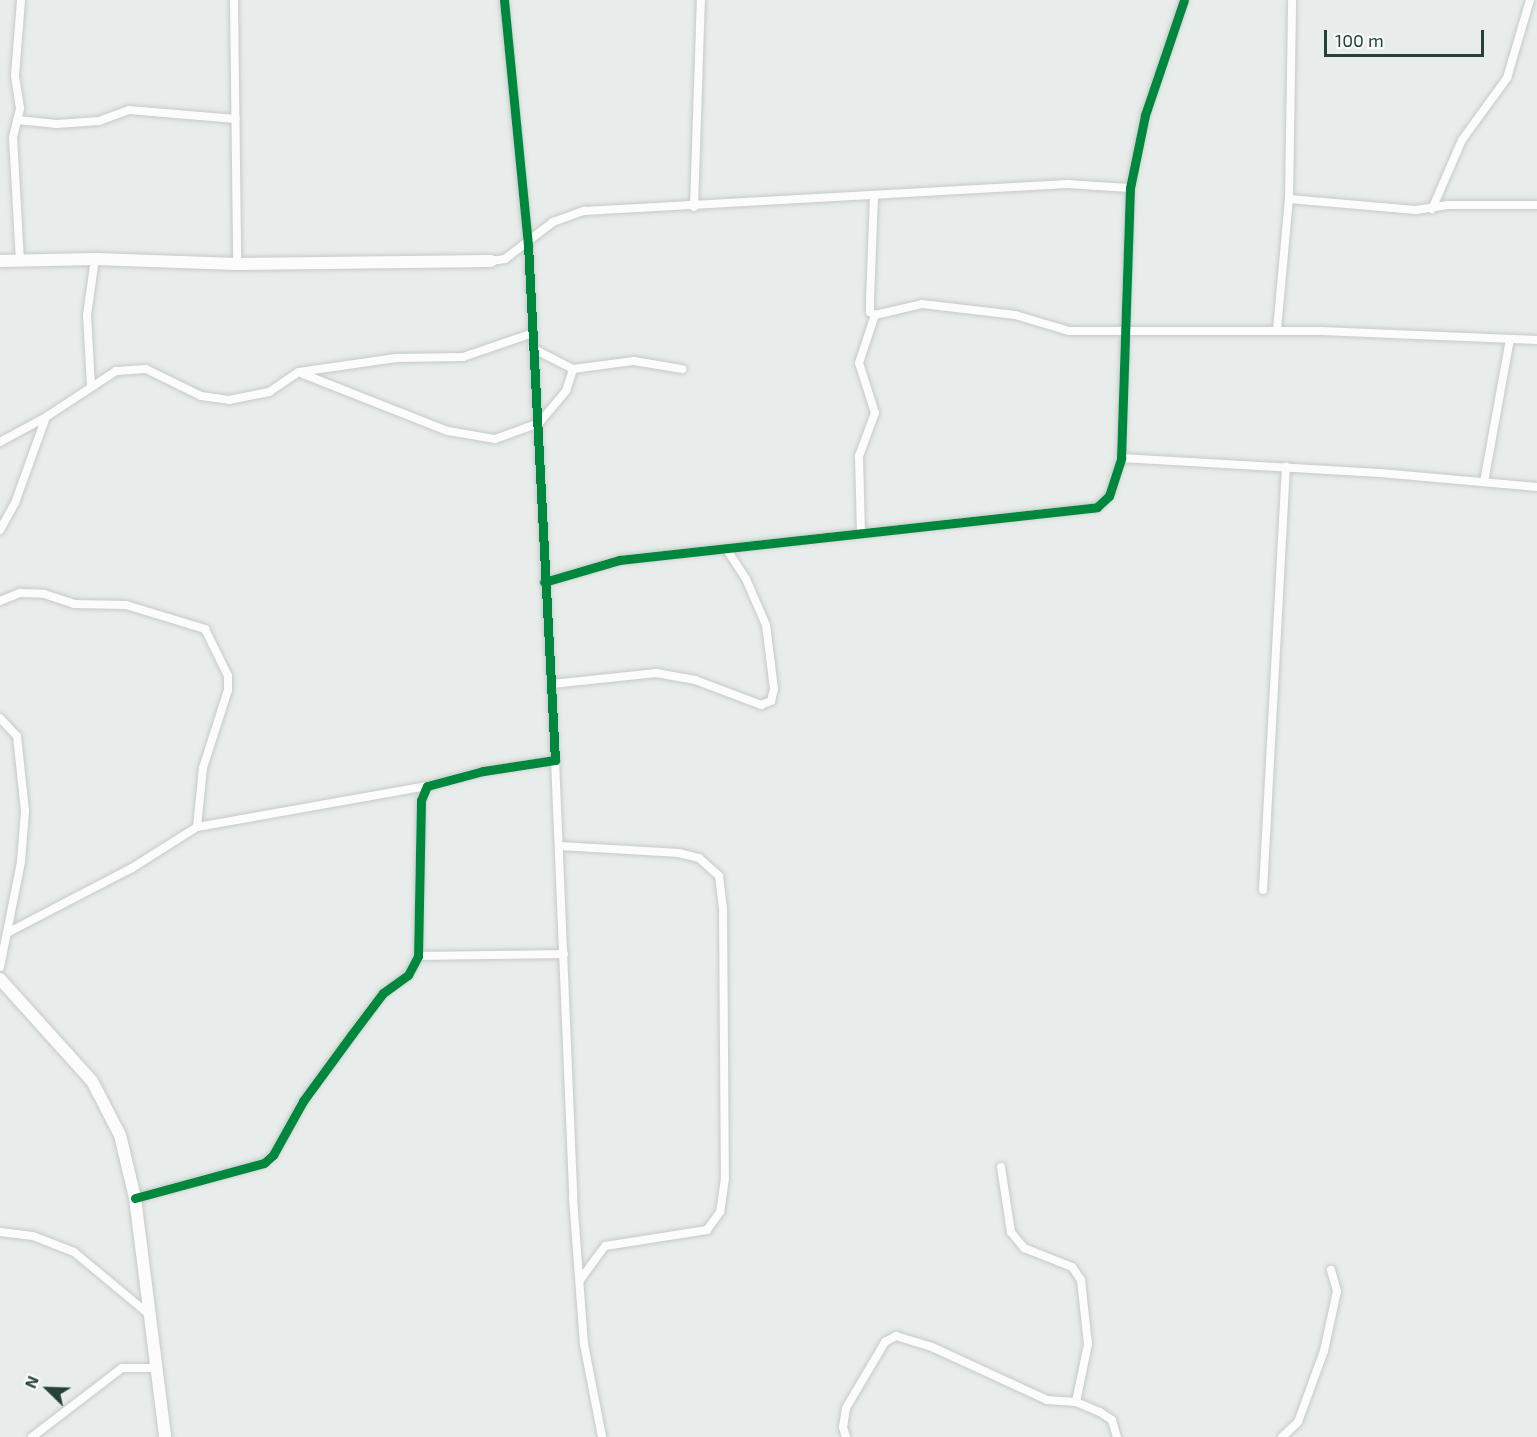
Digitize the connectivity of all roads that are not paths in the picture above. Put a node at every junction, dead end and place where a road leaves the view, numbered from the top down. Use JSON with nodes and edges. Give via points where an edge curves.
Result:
{"nodes":[{"id":1,"x":21,"y":0,"type":"edge"},
{"id":2,"x":234,"y":0,"type":"edge"},
{"id":3,"x":504,"y":0,"type":"edge"},
{"id":4,"x":701,"y":0,"type":"edge"},
{"id":5,"x":1184,"y":0,"type":"edge"},
{"id":6,"x":1292,"y":0,"type":"edge"},
{"id":7,"x":1530,"y":0,"type":"edge"},
{"id":8,"x":236,"y":119,"type":"junction"},
{"id":9,"x":17,"y":120,"type":"junction"},
{"id":10,"x":1131,"y":188,"type":"junction"},
{"id":11,"x":874,"y":196,"type":"junction"},
{"id":12,"x":1289,"y":199,"type":"junction"},
{"id":13,"x":1537,"y":205,"type":"edge"},
{"id":14,"x":694,"y":207,"type":"junction"},
{"id":15,"x":1432,"y":209,"type":"junction"},
{"id":16,"x":528,"y":245,"type":"junction"},
{"id":17,"x":94,"y":258,"type":"junction"},
{"id":18,"x":0,"y":261,"type":"edge"},
{"id":19,"x":491,"y":261,"type":"joint"},
{"id":20,"x":20,"y":262,"type":"junction"},
{"id":21,"x":237,"y":264,"type":"junction"},
{"id":22,"x":875,"y":315,"type":"junction"},
{"id":23,"x":1125,"y":330,"type":"junction"},
{"id":24,"x":1277,"y":330,"type":"junction"},
{"id":25,"x":530,"y":334,"type":"junction"},
{"id":26,"x":1510,"y":339,"type":"junction"},
{"id":27,"x":1537,"y":340,"type":"edge"},
{"id":28,"x":532,"y":348,"type":"junction"},
{"id":29,"x":573,"y":369,"type":"junction"},
{"id":30,"x":682,"y":369,"type":"dead end"},
{"id":31,"x":299,"y":372,"type":"junction"},
{"id":32,"x":91,"y":386,"type":"junction"},
{"id":33,"x":46,"y":417,"type":"junction"},
{"id":34,"x":539,"y":423,"type":"junction"},
{"id":35,"x":0,"y":442,"type":"edge"},
{"id":36,"x":1121,"y":458,"type":"junction"},
{"id":37,"x":1286,"y":467,"type":"junction"},
{"id":38,"x":1484,"y":482,"type":"junction"},
{"id":39,"x":1537,"y":487,"type":"edge"},
{"id":40,"x":0,"y":530,"type":"edge"},
{"id":41,"x":861,"y":533,"type":"junction"},
{"id":42,"x":727,"y":550,"type":"junction"},
{"id":43,"x":544,"y":582,"type":"junction"},
{"id":44,"x":0,"y":601,"type":"edge"},
{"id":45,"x":552,"y":684,"type":"junction"},
{"id":46,"x":0,"y":718,"type":"edge"},
{"id":47,"x":555,"y":760,"type":"junction"},
{"id":48,"x":427,"y":786,"type":"junction"},
{"id":49,"x":196,"y":827,"type":"junction"},
{"id":50,"x":560,"y":846,"type":"junction"},
{"id":51,"x":1263,"y":890,"type":"dead end"},
{"id":52,"x":7,"y":933,"type":"junction"},
{"id":53,"x":564,"y":954,"type":"junction"},
{"id":54,"x":418,"y":956,"type":"junction"},
{"id":55,"x":0,"y":967,"type":"edge"},
{"id":56,"x":0,"y":979,"type":"edge"},
{"id":57,"x":1001,"y":1167,"type":"dead end"},
{"id":58,"x":135,"y":1198,"type":"junction"},
{"id":59,"x":0,"y":1231,"type":"edge"},
{"id":60,"x":1331,"y":1270,"type":"dead end"},
{"id":61,"x":579,"y":1280,"type":"junction"},
{"id":62,"x":150,"y":1315,"type":"junction"},
{"id":63,"x":157,"y":1368,"type":"junction"},
{"id":64,"x":1077,"y":1402,"type":"junction"},
{"id":65,"x":32,"y":1437,"type":"edge"},
{"id":66,"x":165,"y":1437,"type":"edge"},
{"id":67,"x":603,"y":1437,"type":"edge"},
{"id":68,"x":846,"y":1437,"type":"edge"},
{"id":69,"x":1117,"y":1437,"type":"edge"},
{"id":70,"x":1282,"y":1437,"type":"edge"}],
"edges":[{"from":1,"to":9,"type":"street","via":[[15,75],[20,108]]},
{"from":2,"to":8,"type":"street"},
{"from":3,"to":16,"type":"street"},
{"from":4,"to":14,"type":"street"},
{"from":5,"to":10,"type":"street","via":[[1145,115]]},
{"from":6,"to":12,"type":"street"},
{"from":7,"to":15,"type":"street","via":[[1507,78],[1462,140]]},
{"from":8,"to":9,"type":"street","via":[[129,110],[99,121],[57,124]]},
{"from":8,"to":21,"type":"street"},
{"from":9,"to":20,"type":"street","via":[[13,137]]},
{"from":10,"to":11,"type":"street","via":[[1067,183]]},
{"from":10,"to":23,"type":"street"},
{"from":11,"to":14,"type":"street"},
{"from":11,"to":22,"type":"street","via":[[870,312]]},
{"from":12,"to":15,"type":"street"},
{"from":12,"to":24,"type":"street"},
{"from":13,"to":15,"type":"street","via":[[1448,205]]},
{"from":14,"to":16,"type":"street","via":[[584,211],[553,222]]},
{"from":16,"to":19,"type":"street","via":[[505,259]]},
{"from":16,"to":25,"type":"street"},
{"from":17,"to":20,"type":"main road"},
{"from":17,"to":21,"type":"main road"},
{"from":17,"to":32,"type":"street","via":[[87,315]]},
{"from":18,"to":20,"type":"main road"},
{"from":19,"to":21,"type":"main road"},
{"from":22,"to":23,"type":"street","via":[[922,304],[1015,315],[1069,331]]},
{"from":22,"to":41,"type":"street","via":[[859,363],[875,413],[859,456]]},
{"from":23,"to":24,"type":"street"},
{"from":23,"to":36,"type":"street"},
{"from":24,"to":26,"type":"street"},
{"from":25,"to":28,"type":"street"},
{"from":25,"to":31,"type":"street","via":[[463,357],[396,358]]},
{"from":26,"to":27,"type":"street"},
{"from":26,"to":38,"type":"street"},
{"from":28,"to":29,"type":"street"},
{"from":28,"to":34,"type":"street"},
{"from":29,"to":30,"type":"street","via":[[634,361]]},
{"from":29,"to":34,"type":"street","via":[[566,391]]},
{"from":31,"to":32,"type":"street","via":[[269,392],[229,400],[201,396],[146,369],[116,371]]},
{"from":31,"to":34,"type":"street","via":[[448,431],[484,439],[518,433]]},
{"from":32,"to":33,"type":"street"},
{"from":33,"to":35,"type":"street"},
{"from":33,"to":40,"type":"street","via":[[15,503]]},
{"from":34,"to":43,"type":"street"},
{"from":36,"to":37,"type":"street"},
{"from":36,"to":41,"type":"street","via":[[1109,496],[1097,507]]},
{"from":37,"to":38,"type":"street"},
{"from":37,"to":51,"type":"street"},
{"from":38,"to":39,"type":"street"},
{"from":41,"to":42,"type":"street"},
{"from":42,"to":43,"type":"street","via":[[619,560]]},
{"from":42,"to":45,"type":"street","via":[[746,579],[766,625],[774,689],[771,701],[761,705],[695,680],[656,673]]},
{"from":43,"to":45,"type":"street"},
{"from":44,"to":49,"type":"street","via":[[20,593],[44,594],[74,604],[126,605],[205,629],[228,675],[228,690],[203,768]]},
{"from":45,"to":47,"type":"street"},
{"from":46,"to":52,"type":"street","via":[[17,736],[25,811],[21,862]]},
{"from":47,"to":48,"type":"street","via":[[483,771]]},
{"from":47,"to":50,"type":"street"},
{"from":48,"to":49,"type":"street"},
{"from":48,"to":54,"type":"street","via":[[421,800]]},
{"from":49,"to":52,"type":"street","via":[[132,868]]},
{"from":50,"to":53,"type":"street"},
{"from":50,"to":61,"type":"street","via":[[680,853],[699,858],[719,876],[723,907],[725,1178],[720,1212],[707,1230],[605,1246]]},
{"from":52,"to":55,"type":"street"},
{"from":53,"to":54,"type":"street"},
{"from":53,"to":61,"type":"street"},
{"from":54,"to":58,"type":"street","via":[[408,975],[383,993],[311,1089],[273,1155],[240,1172]]},
{"from":56,"to":58,"type":"main road","via":[[70,1054],[103,1098],[120,1135]]},
{"from":57,"to":64,"type":"street","via":[[1011,1232],[1024,1248],[1072,1267],[1081,1280],[1088,1344]]},
{"from":58,"to":62,"type":"main road"},
{"from":59,"to":62,"type":"street","via":[[33,1236],[74,1252]]},
{"from":60,"to":70,"type":"street","via":[[1337,1291],[1324,1351],[1298,1422]]},
{"from":61,"to":67,"type":"street","via":[[584,1344]]},
{"from":62,"to":63,"type":"main road"},
{"from":63,"to":65,"type":"street","via":[[122,1368]]},
{"from":63,"to":66,"type":"main road"},
{"from":64,"to":68,"type":"street","via":[[1047,1400],[932,1347],[896,1336],[885,1342],[846,1408]]},
{"from":64,"to":69,"type":"street","via":[[1112,1420]]}]}
